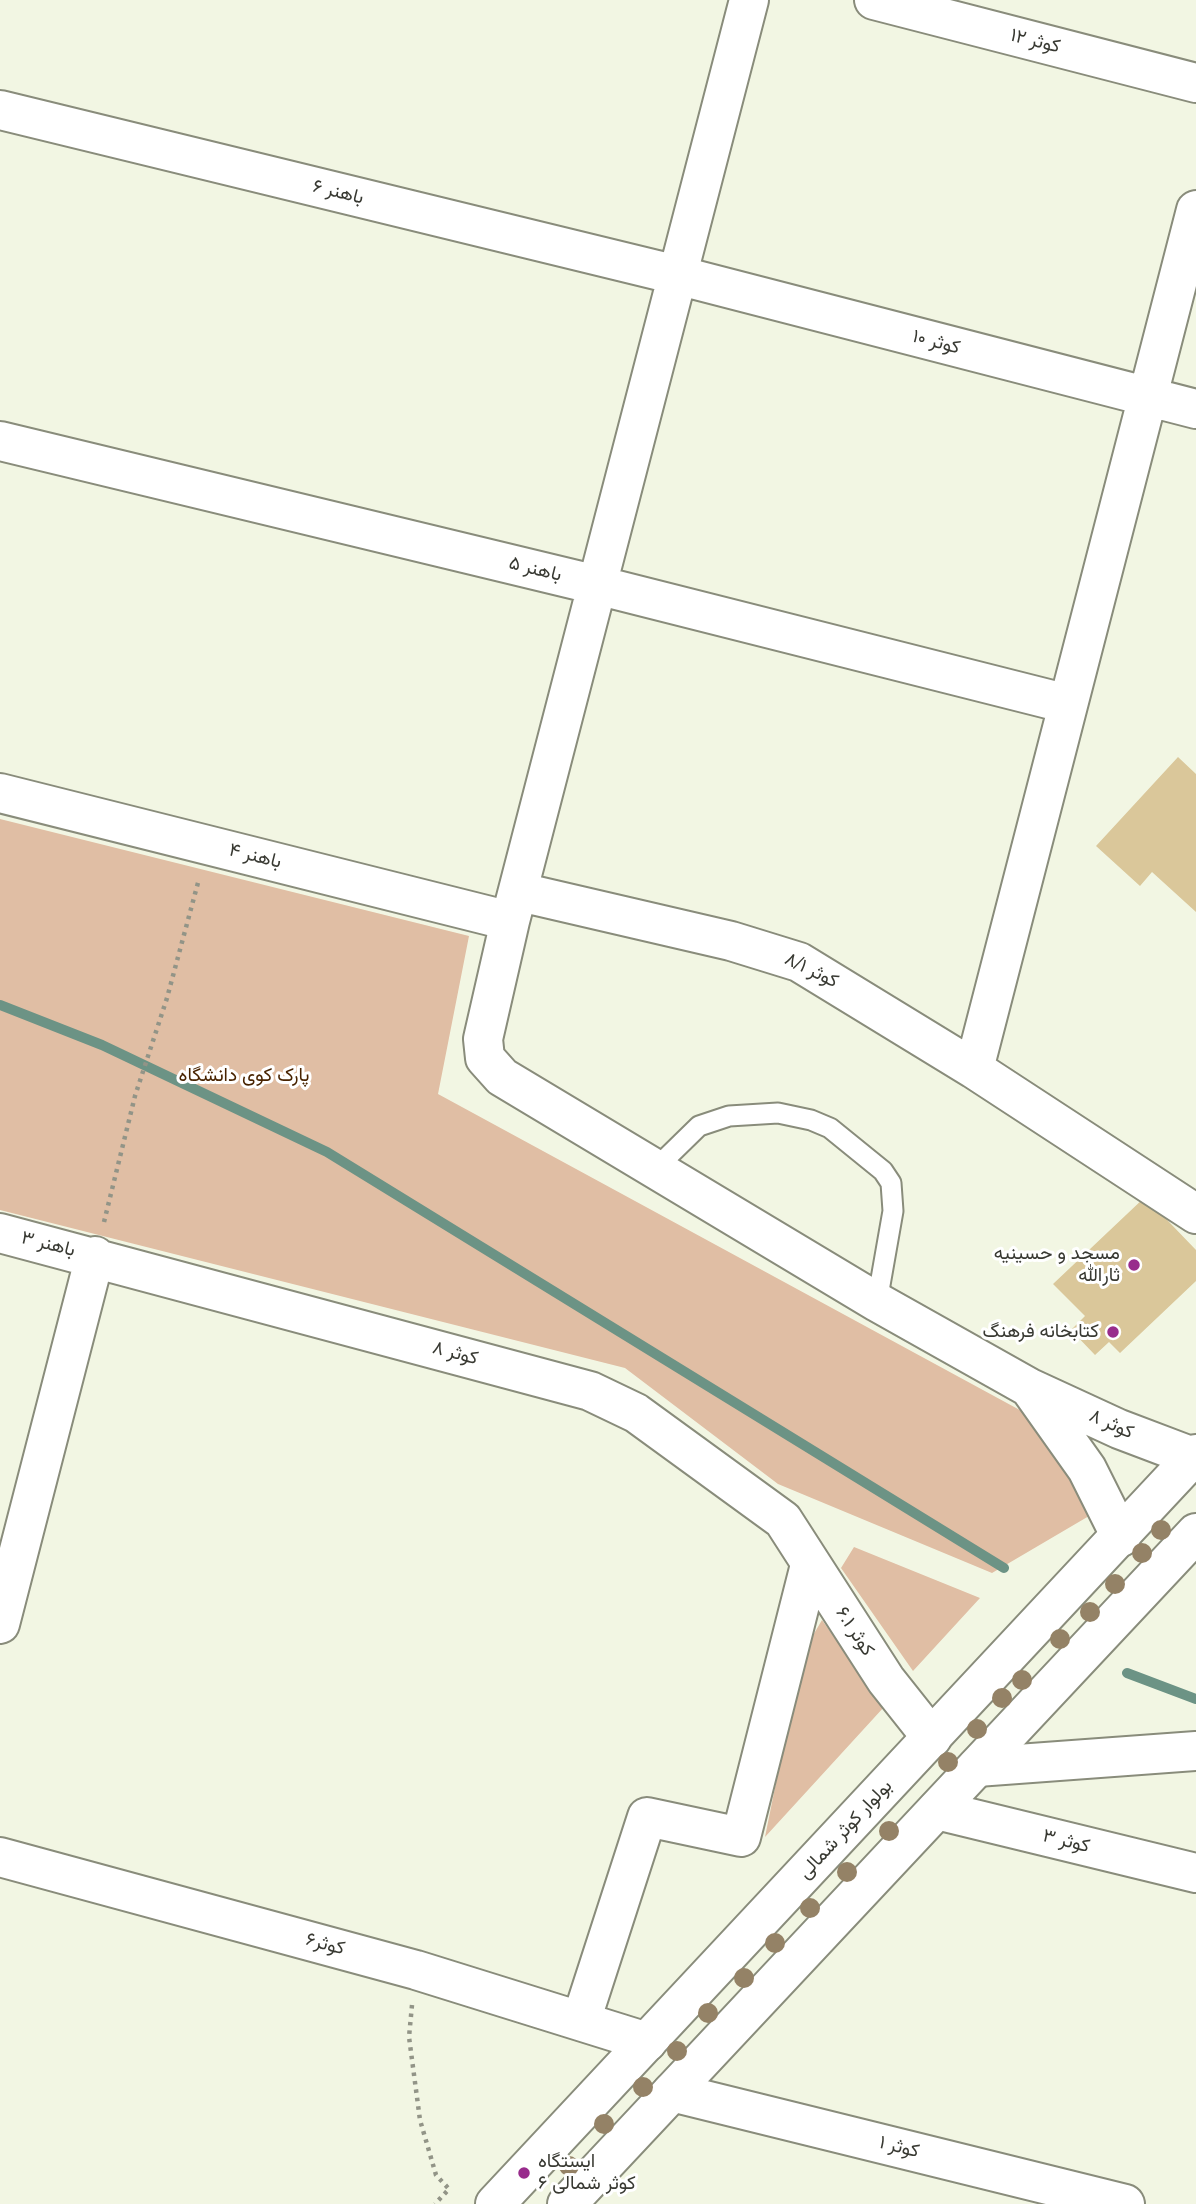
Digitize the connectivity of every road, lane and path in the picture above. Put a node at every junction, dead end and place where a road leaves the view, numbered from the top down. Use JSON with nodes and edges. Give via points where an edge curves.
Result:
{"nodes":[{"id":1,"x":748,"y":0,"type":"edge"},
{"id":2,"x":874,"y":0,"type":"edge"},
{"id":3,"x":1196,"y":83,"type":"edge"},
{"id":4,"x":0,"y":110,"type":"edge"},
{"id":5,"x":1196,"y":210,"type":"edge"},
{"id":6,"x":677,"y":275,"type":"junction"},
{"id":7,"x":1147,"y":398,"type":"junction"},
{"id":8,"x":1196,"y":409,"type":"edge"},
{"id":9,"x":0,"y":441,"type":"edge"},
{"id":10,"x":597,"y":585,"type":"junction"},
{"id":11,"x":1068,"y":704,"type":"junction"},
{"id":12,"x":0,"y":793,"type":"edge"},
{"id":13,"x":209,"y":845,"type":"junction"},
{"id":14,"x":515,"y":907,"type":"junction"},
{"id":15,"x":974,"y":1069,"type":"junction"},
{"id":16,"x":655,"y":1169,"type":"junction"},
{"id":17,"x":1196,"y":1214,"type":"edge"},
{"id":18,"x":0,"y":1233,"type":"edge"},
{"id":19,"x":95,"y":1256,"type":"junction"},
{"id":20,"x":877,"y":1302,"type":"junction"},
{"id":21,"x":1030,"y":1388,"type":"junction"},
{"id":22,"x":1194,"y":1456,"type":"edge"},
{"id":23,"x":783,"y":1520,"type":"joint"},
{"id":24,"x":1196,"y":1533,"type":"edge"},
{"id":25,"x":1121,"y":1537,"type":"junction"},
{"id":26,"x":810,"y":1565,"type":"junction"},
{"id":27,"x":0,"y":1624,"type":"edge"},
{"id":28,"x":932,"y":1738,"type":"junction"},
{"id":29,"x":1196,"y":1751,"type":"edge"},
{"id":30,"x":976,"y":1767,"type":"junction"},
{"id":31,"x":937,"y":1810,"type":"junction"},
{"id":32,"x":0,"y":1857,"type":"edge"},
{"id":33,"x":1196,"y":1873,"type":"edge"},
{"id":34,"x":416,"y":1970,"type":"junction"},
{"id":35,"x":581,"y":2021,"type":"junction"},
{"id":36,"x":647,"y":2042,"type":"junction"},
{"id":37,"x":672,"y":2092,"type":"junction"},
{"id":38,"x":1109,"y":2202,"type":"edge"},
{"id":39,"x":435,"y":2204,"type":"edge"},
{"id":40,"x":495,"y":2204,"type":"edge"},
{"id":41,"x":568,"y":2204,"type":"edge"}],
"edges":[{"from":1,"to":6,"type":"street"},
{"from":2,"to":3,"type":"street","name":"کوثر ۱۲"},
{"from":4,"to":6,"type":"street","name":"باهنر ۶"},
{"from":5,"to":7,"type":"street"},
{"from":6,"to":7,"type":"street","name":"کوثر ۱۰"},
{"from":6,"to":10,"type":"street"},
{"from":7,"to":8,"type":"street","name":"کوثر ۱۰"},
{"from":7,"to":11,"type":"street"},
{"from":9,"to":10,"type":"street","name":"باهنر ۵"},
{"from":10,"to":11,"type":"street","name":"باهنر ۵"},
{"from":10,"to":14,"type":"street"},
{"from":11,"to":15,"type":"street"},
{"from":12,"to":13,"type":"street","name":"باهنر ۴"},
{"from":13,"to":14,"type":"street","name":"باهنر ۴"},
{"from":13,"to":19,"type":"path","via":[[135,1097]]},
{"from":14,"to":15,"type":"street","name":"کوثر ۸/۱","via":[[731,941],[799,962]]},
{"from":14,"to":16,"type":"street","name":"کوثر ۸","via":[[483,1040],[485,1058],[502,1077]]},
{"from":15,"to":17,"type":"street","name":"کوثر ۸/۱"},
{"from":16,"to":20,"type":"street","name":"کوثر ۸"},
{"from":16,"to":20,"type":"lane","via":[[699,1126],[729,1116],[778,1113],[830,1128],[883,1171],[891,1183],[893,1211]]},
{"from":18,"to":19,"type":"street","name":"باهنر ۳"},
{"from":19,"to":23,"type":"street","name":"کوثر ۸","via":[[590,1391],[636,1413]]},
{"from":19,"to":27,"type":"street"},
{"from":20,"to":21,"type":"street","name":"کوثر ۸"},
{"from":21,"to":22,"type":"street","name":"کوثر ۸","via":[[1119,1429]]},
{"from":21,"to":25,"type":"street","name":"کوثر ۸","via":[[1087,1469]]},
{"from":22,"to":25,"type":"street","name":"بولوار کوثر شمالی"},
{"from":23,"to":26,"type":"street","name":"کوثر ۶.۱"},
{"from":24,"to":30,"type":"street"},
{"from":25,"to":28,"type":"street","name":"بولوار کوثر شمالی"},
{"from":26,"to":28,"type":"street","name":"کوثر ۶.۱","via":[[886,1680]]},
{"from":26,"to":35,"type":"street","via":[[741,1837],[647,1818]]},
{"from":28,"to":36,"type":"street","name":"بولوار کوثر شمالی"},
{"from":29,"to":30,"type":"street"},
{"from":30,"to":31,"type":"street"},
{"from":31,"to":33,"type":"street","name":"کوثر ۳"},
{"from":31,"to":37,"type":"street"},
{"from":32,"to":34,"type":"street","name":"کوثر۶"},
{"from":34,"to":35,"type":"street","name":"کوثر۶"},
{"from":34,"to":39,"type":"path","via":[[409,2037],[420,2120],[436,2175],[449,2189]]},
{"from":35,"to":36,"type":"street","name":"کوثر۶"},
{"from":36,"to":40,"type":"street","name":"بولوار کوثر شمالی"},
{"from":37,"to":38,"type":"street","name":"کوثر ۱"},
{"from":37,"to":41,"type":"street"}]}
